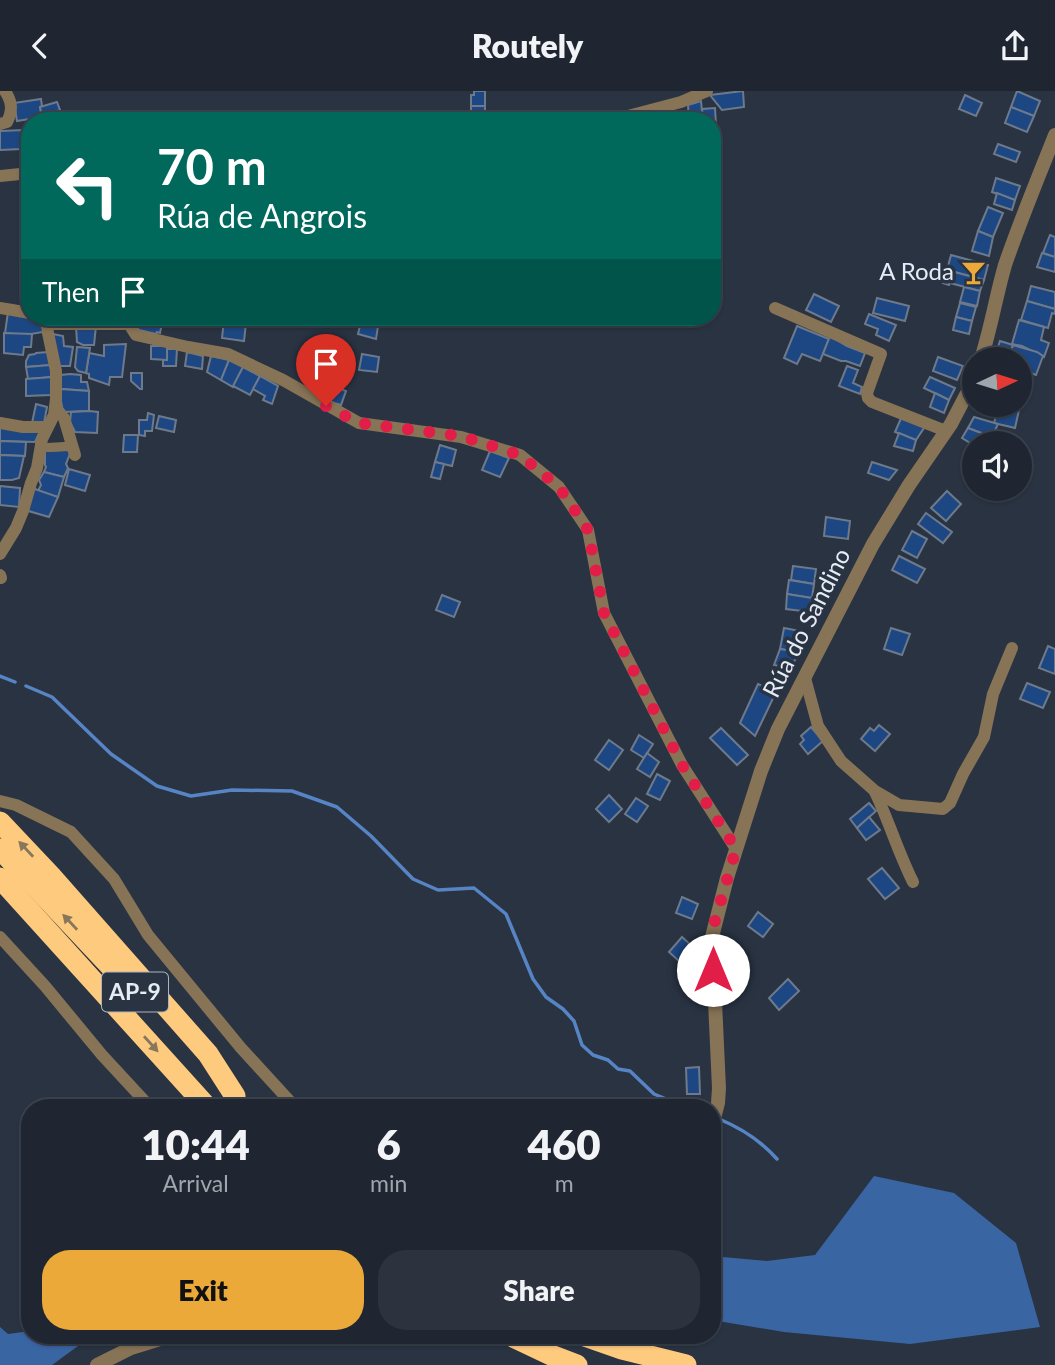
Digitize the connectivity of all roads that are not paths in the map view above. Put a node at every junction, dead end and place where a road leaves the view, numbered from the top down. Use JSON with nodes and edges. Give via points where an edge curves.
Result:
{"nodes":[{"id":1,"x":5,"y":91,"type":"edge"},
{"id":2,"x":707,"y":91,"type":"edge"},
{"id":3,"x":643,"y":112,"type":"edge"},
{"id":4,"x":0,"y":124,"type":"edge"},
{"id":5,"x":1055,"y":135,"type":"edge"},
{"id":6,"x":21,"y":174,"type":"edge"},
{"id":7,"x":0,"y":176,"type":"edge"},
{"id":8,"x":0,"y":308,"type":"edge"},
{"id":9,"x":775,"y":308,"type":"dead end"},
{"id":10,"x":21,"y":312,"type":"edge"},
{"id":11,"x":45,"y":326,"type":"edge"},
{"id":12,"x":130,"y":326,"type":"edge"},
{"id":13,"x":985,"y":347,"type":"edge"},
{"id":14,"x":962,"y":401,"type":"edge"},
{"id":15,"x":55,"y":408,"type":"junction"},
{"id":16,"x":0,"y":423,"type":"edge"},
{"id":17,"x":47,"y":427,"type":"junction"},
{"id":18,"x":946,"y":431,"type":"junction"},
{"id":19,"x":40,"y":448,"type":"junction"},
{"id":20,"x":73,"y":450,"type":"joint"},
{"id":21,"x":0,"y":554,"type":"edge"},
{"id":22,"x":1012,"y":648,"type":"dead end"},
{"id":23,"x":805,"y":678,"type":"junction"},
{"id":24,"x":875,"y":791,"type":"junction"},
{"id":25,"x":0,"y":801,"type":"edge"},
{"id":26,"x":0,"y":822,"type":"edge"},
{"id":27,"x":0,"y":849,"type":"edge"},
{"id":28,"x":736,"y":849,"type":"junction"},
{"id":29,"x":0,"y":878,"type":"edge"},
{"id":30,"x":913,"y":882,"type":"dead end"},
{"id":31,"x":37,"y":888,"type":"junction"},
{"id":32,"x":0,"y":937,"type":"edge"},
{"id":33,"x":143,"y":1099,"type":"edge"},
{"id":34,"x":201,"y":1099,"type":"edge"},
{"id":35,"x":238,"y":1099,"type":"edge"},
{"id":36,"x":288,"y":1099,"type":"edge"},
{"id":37,"x":718,"y":1099,"type":"edge"},
{"id":38,"x":144,"y":1344,"type":"edge"},
{"id":39,"x":527,"y":1344,"type":"edge"},
{"id":40,"x":608,"y":1344,"type":"edge"},
{"id":41,"x":97,"y":1365,"type":"edge"},
{"id":42,"x":577,"y":1365,"type":"edge"},
{"id":43,"x":686,"y":1365,"type":"edge"}],
"edges":[{"from":1,"to":4,"type":"street","via":[[11,113],[7,122]]},
{"from":2,"to":3,"type":"street"},
{"from":5,"to":13,"type":"street","via":[[1005,267]]},
{"from":6,"to":7,"type":"street"},
{"from":8,"to":10,"type":"street"},
{"from":9,"to":18,"type":"street","via":[[881,354],[868,398]]},
{"from":11,"to":15,"type":"street","via":[[56,371]]},
{"from":12,"to":28,"type":"street","via":[[136,335],[228,354],[359,423],[461,436],[520,455],[559,487],[588,530],[604,613],[682,765]]},
{"from":14,"to":18,"type":"street","name":"Rúa do Sandino"},
{"from":15,"to":17,"type":"street"},
{"from":15,"to":20,"type":"street","via":[[64,418]]},
{"from":16,"to":17,"type":"street"},
{"from":17,"to":19,"type":"street"},
{"from":18,"to":23,"type":"street","name":"Rúa do Sandino","via":[[873,544]]},
{"from":19,"to":20,"type":"street"},
{"from":19,"to":21,"type":"street","via":[[23,511]]},
{"from":22,"to":24,"type":"street","via":[[993,694],[984,737],[950,803],[943,809],[899,805]]},
{"from":23,"to":24,"type":"street","via":[[818,726],[841,761]]},
{"from":23,"to":28,"type":"street","name":"Rúa do Sandino","via":[[761,771]]},
{"from":24,"to":30,"type":"street"},
{"from":25,"to":36,"type":"street","via":[[71,832],[114,879],[148,935]]},
{"from":31,"to":26,"type":"highway","one_way":true},
{"from":27,"to":31,"type":"highway","number":"AP-9"},
{"from":28,"to":37,"type":"street","name":"Rúa do Sandino","via":[[712,937]]},
{"from":29,"to":31,"type":"highway","number":"AP-9"},
{"from":31,"to":34,"type":"highway","number":"AP-9","one_way":true},
{"from":35,"to":31,"type":"highway","number":"AP-9","one_way":true},
{"from":32,"to":33,"type":"street"},
{"from":38,"to":41,"type":"street"},
{"from":39,"to":42,"type":"highway"},
{"from":40,"to":43,"type":"highway"}]}
